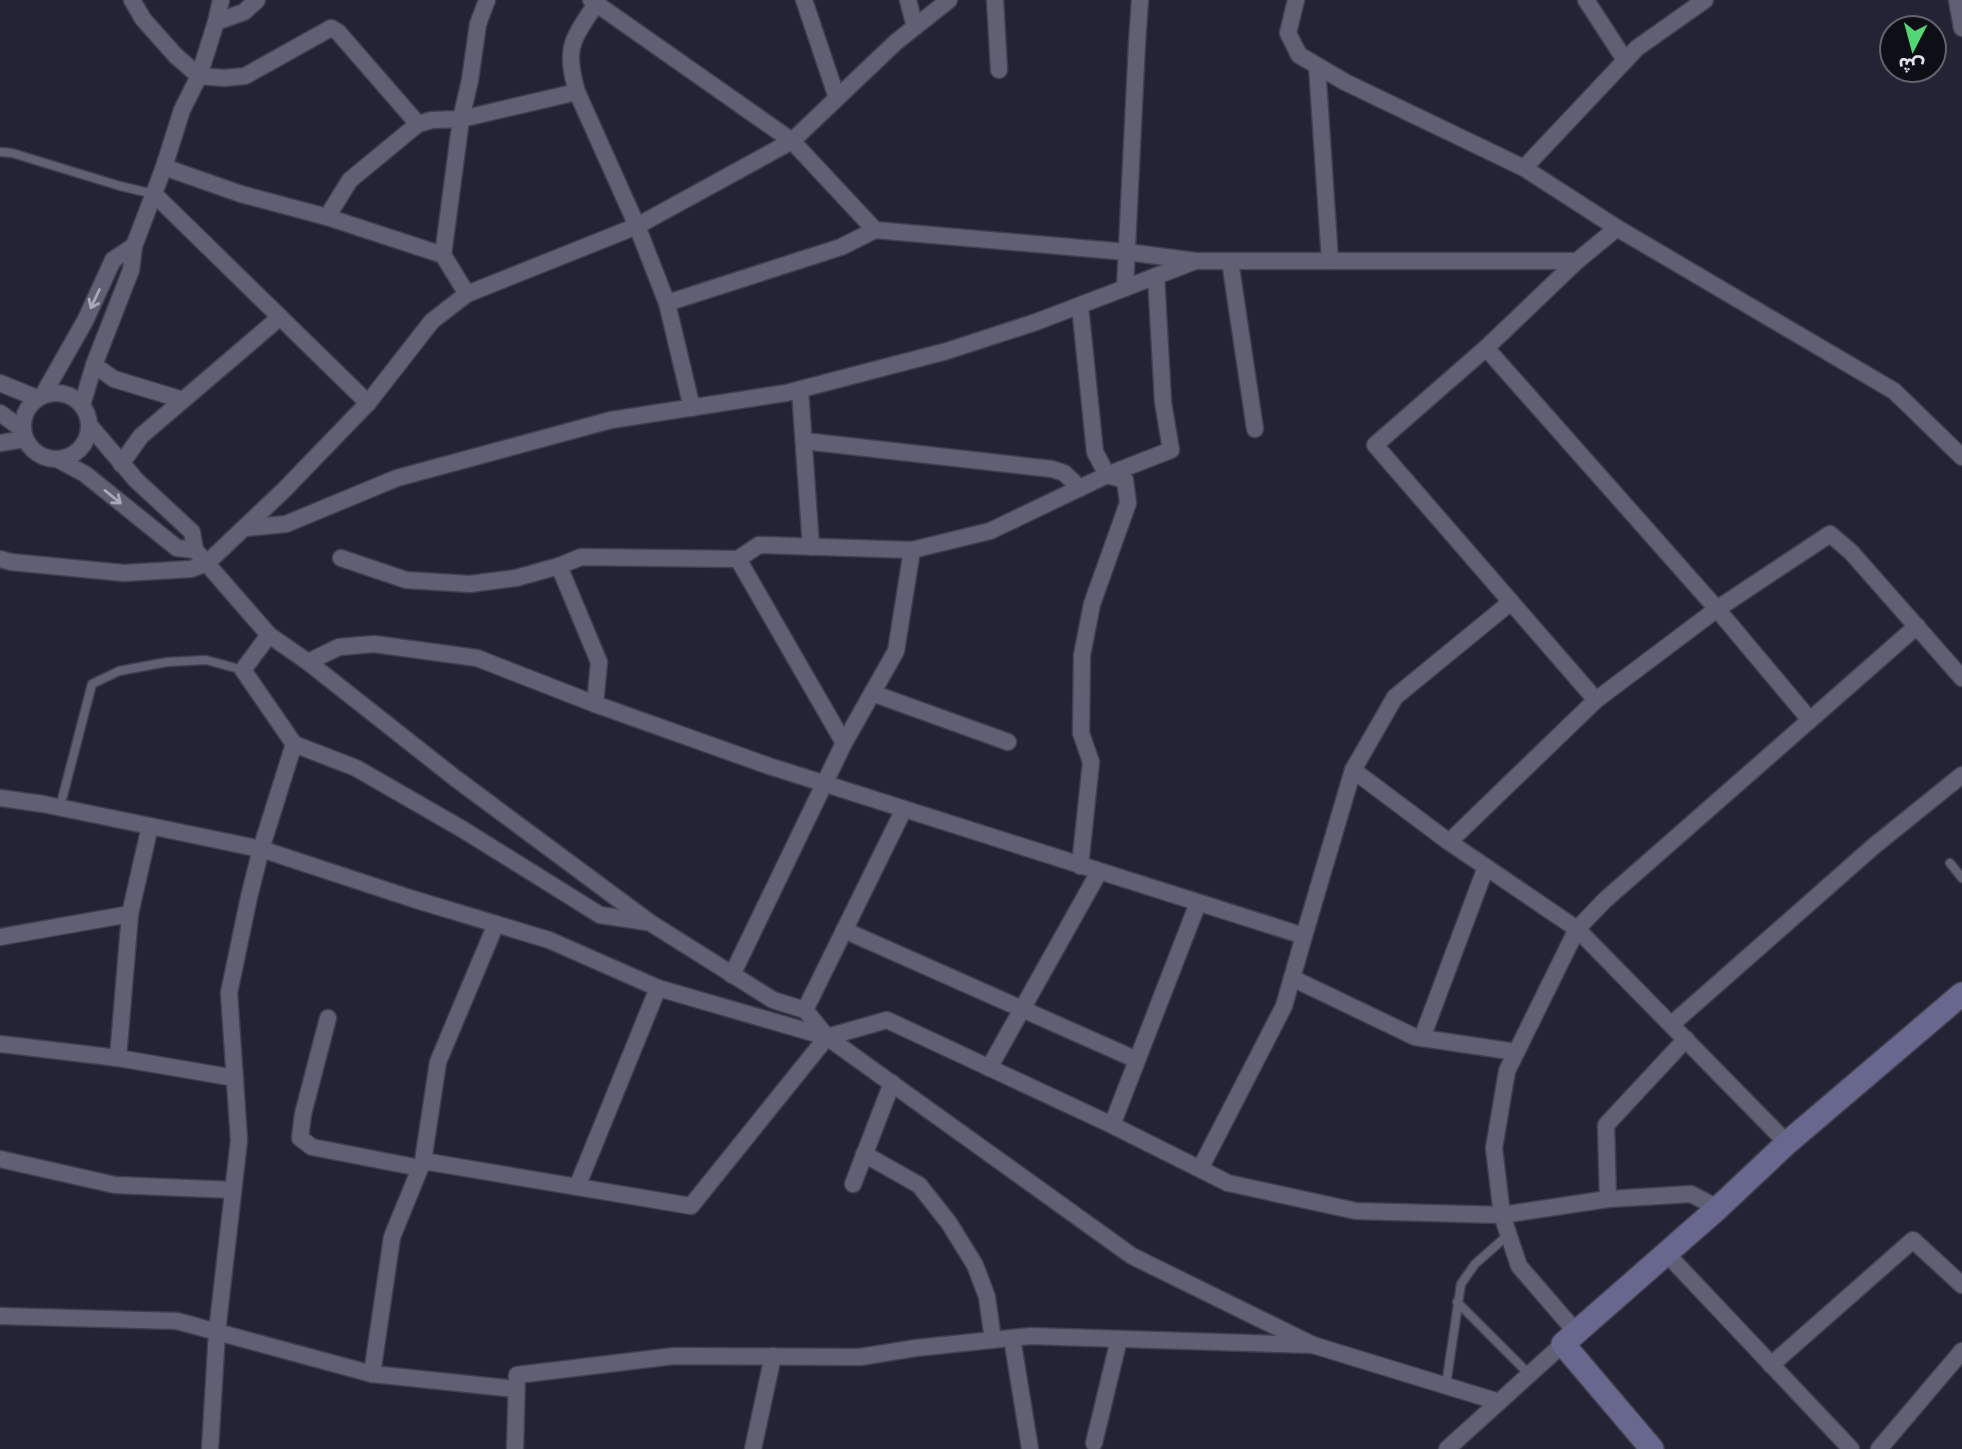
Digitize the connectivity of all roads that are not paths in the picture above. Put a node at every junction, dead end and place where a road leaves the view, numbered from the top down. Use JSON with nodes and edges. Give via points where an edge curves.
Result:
{"nodes":[{"id":1,"x":132,"y":0,"type":"edge"},
{"id":2,"x":221,"y":0,"type":"edge"},
{"id":3,"x":257,"y":0,"type":"edge"},
{"id":4,"x":487,"y":0,"type":"edge"},
{"id":5,"x":804,"y":0,"type":"edge"},
{"id":6,"x":908,"y":0,"type":"edge"},
{"id":7,"x":948,"y":0,"type":"edge"},
{"id":8,"x":995,"y":0,"type":"edge"},
{"id":9,"x":1140,"y":0,"type":"edge"},
{"id":10,"x":1296,"y":0,"type":"edge"},
{"id":11,"x":1586,"y":0,"type":"edge"},
{"id":12,"x":1705,"y":0,"type":"edge"},
{"id":13,"x":1957,"y":0,"type":"edge"},
{"id":14,"x":594,"y":2,"type":"edge"},
{"id":15,"x":216,"y":22,"type":"junction"},
{"id":16,"x":1962,"y":24,"type":"edge"},
{"id":17,"x":915,"y":27,"type":"junction"},
{"id":18,"x":1625,"y":60,"type":"junction"},
{"id":19,"x":1317,"y":66,"type":"junction"},
{"id":20,"x":999,"y":70,"type":"dead end"},
{"id":21,"x":199,"y":76,"type":"junction"},
{"id":22,"x":577,"y":92,"type":"junction"},
{"id":23,"x":837,"y":98,"type":"junction"},
{"id":24,"x":461,"y":119,"type":"junction"},
{"id":25,"x":418,"y":124,"type":"junction"},
{"id":26,"x":792,"y":141,"type":"junction"},
{"id":27,"x":0,"y":152,"type":"edge"},
{"id":28,"x":164,"y":167,"type":"junction"},
{"id":29,"x":1524,"y":169,"type":"junction"},
{"id":30,"x":154,"y":194,"type":"junction"},
{"id":31,"x":327,"y":217,"type":"junction"},
{"id":32,"x":638,"y":226,"type":"junction"},
{"id":33,"x":1617,"y":228,"type":"junction"},
{"id":34,"x":875,"y":230,"type":"junction"},
{"id":35,"x":134,"y":246,"type":"junction"},
{"id":36,"x":1127,"y":252,"type":"junction"},
{"id":37,"x":443,"y":255,"type":"junction"},
{"id":38,"x":1196,"y":261,"type":"junction"},
{"id":39,"x":1230,"y":261,"type":"junction"},
{"id":40,"x":1331,"y":261,"type":"junction"},
{"id":41,"x":1577,"y":261,"type":"junction"},
{"id":42,"x":1156,"y":276,"type":"junction"},
{"id":43,"x":1125,"y":288,"type":"junction"},
{"id":44,"x":467,"y":294,"type":"junction"},
{"id":45,"x":667,"y":303,"type":"junction"},
{"id":46,"x":1080,"y":306,"type":"junction"},
{"id":47,"x":279,"y":318,"type":"junction"},
{"id":48,"x":1486,"y":348,"type":"junction"},
{"id":49,"x":94,"y":365,"type":"junction"},
{"id":50,"x":0,"y":383,"type":"edge"},
{"id":51,"x":800,"y":390,"type":"junction"},
{"id":52,"x":40,"y":397,"type":"junction"},
{"id":53,"x":183,"y":400,"type":"junction"},
{"id":54,"x":368,"y":403,"type":"junction"},
{"id":55,"x":82,"y":405,"type":"junction"},
{"id":56,"x":692,"y":408,"type":"junction"},
{"id":57,"x":0,"y":413,"type":"edge"},
{"id":58,"x":90,"y":426,"type":"junction"},
{"id":59,"x":1255,"y":429,"type":"dead end"},
{"id":60,"x":24,"y":434,"type":"junction"},
{"id":61,"x":804,"y":441,"type":"junction"},
{"id":62,"x":0,"y":443,"type":"edge"},
{"id":63,"x":1962,"y":457,"type":"edge"},
{"id":64,"x":57,"y":459,"type":"junction"},
{"id":65,"x":121,"y":464,"type":"junction"},
{"id":66,"x":1107,"y":475,"type":"junction"},
{"id":67,"x":1080,"y":488,"type":"junction"},
{"id":68,"x":245,"y":528,"type":"junction"},
{"id":69,"x":811,"y":547,"type":"junction"},
{"id":70,"x":195,"y":550,"type":"junction"},
{"id":71,"x":912,"y":550,"type":"junction"},
{"id":72,"x":341,"y":558,"type":"dead end"},
{"id":73,"x":0,"y":559,"type":"edge"},
{"id":74,"x":738,"y":559,"type":"junction"},
{"id":75,"x":207,"y":563,"type":"junction"},
{"id":76,"x":559,"y":566,"type":"junction"},
{"id":77,"x":1511,"y":602,"type":"junction"},
{"id":78,"x":1717,"y":609,"type":"junction"},
{"id":79,"x":1917,"y":626,"type":"junction"},
{"id":80,"x":269,"y":635,"type":"junction"},
{"id":81,"x":308,"y":662,"type":"junction"},
{"id":82,"x":243,"y":670,"type":"junction"},
{"id":83,"x":1962,"y":678,"type":"edge"},
{"id":84,"x":872,"y":693,"type":"junction"},
{"id":85,"x":1596,"y":700,"type":"junction"},
{"id":86,"x":595,"y":704,"type":"junction"},
{"id":87,"x":1810,"y":720,"type":"junction"},
{"id":88,"x":844,"y":743,"type":"junction"},
{"id":89,"x":1008,"y":743,"type":"dead end"},
{"id":90,"x":294,"y":744,"type":"junction"},
{"id":91,"x":1353,"y":770,"type":"junction"},
{"id":92,"x":1962,"y":775,"type":"edge"},
{"id":93,"x":825,"y":784,"type":"junction"},
{"id":94,"x":0,"y":798,"type":"edge"},
{"id":95,"x":60,"y":807,"type":"junction"},
{"id":96,"x":904,"y":809,"type":"junction"},
{"id":97,"x":150,"y":826,"type":"junction"},
{"id":98,"x":1449,"y":842,"type":"junction"},
{"id":99,"x":261,"y":849,"type":"junction"},
{"id":100,"x":1950,"y":863,"type":"dead end"},
{"id":101,"x":1080,"y":866,"type":"junction"},
{"id":102,"x":1486,"y":867,"type":"junction"},
{"id":103,"x":1099,"y":872,"type":"junction"},
{"id":104,"x":1962,"y":878,"type":"edge"},
{"id":105,"x":1198,"y":903,"type":"junction"},
{"id":106,"x":130,"y":914,"type":"junction"},
{"id":107,"x":649,"y":922,"type":"junction"},
{"id":108,"x":496,"y":924,"type":"junction"},
{"id":109,"x":1577,"y":929,"type":"junction"},
{"id":110,"x":844,"y":930,"type":"junction"},
{"id":111,"x":1304,"y":936,"type":"junction"},
{"id":112,"x":0,"y":937,"type":"edge"},
{"id":113,"x":732,"y":975,"type":"junction"},
{"id":114,"x":1292,"y":978,"type":"junction"},
{"id":115,"x":658,"y":988,"type":"junction"},
{"id":116,"x":1962,"y":994,"type":"edge"},
{"id":117,"x":1022,"y":1009,"type":"junction"},
{"id":118,"x":805,"y":1010,"type":"junction"},
{"id":119,"x":328,"y":1018,"type":"dead end"},
{"id":120,"x":1672,"y":1024,"type":"junction"},
{"id":121,"x":827,"y":1037,"type":"junction"},
{"id":122,"x":1422,"y":1038,"type":"junction"},
{"id":123,"x":1686,"y":1039,"type":"junction"},
{"id":124,"x":0,"y":1044,"type":"edge"},
{"id":125,"x":1516,"y":1052,"type":"junction"},
{"id":126,"x":118,"y":1058,"type":"junction"},
{"id":127,"x":1137,"y":1060,"type":"junction"},
{"id":128,"x":989,"y":1068,"type":"junction"},
{"id":129,"x":235,"y":1078,"type":"junction"},
{"id":130,"x":892,"y":1083,"type":"junction"},
{"id":131,"x":1112,"y":1125,"type":"junction"},
{"id":132,"x":1787,"y":1143,"type":"junction"},
{"id":133,"x":864,"y":1154,"type":"junction"},
{"id":134,"x":0,"y":1159,"type":"edge"},
{"id":135,"x":421,"y":1164,"type":"junction"},
{"id":136,"x":1200,"y":1169,"type":"junction"},
{"id":137,"x":853,"y":1184,"type":"dead end"},
{"id":138,"x":577,"y":1187,"type":"junction"},
{"id":139,"x":233,"y":1190,"type":"junction"},
{"id":140,"x":1608,"y":1199,"type":"junction"},
{"id":141,"x":1718,"y":1208,"type":"junction"},
{"id":142,"x":1502,"y":1215,"type":"junction"},
{"id":143,"x":1509,"y":1234,"type":"junction"},
{"id":144,"x":1666,"y":1253,"type":"junction"},
{"id":145,"x":1962,"y":1285,"type":"edge"},
{"id":146,"x":1457,"y":1302,"type":"junction"},
{"id":147,"x":0,"y":1316,"type":"edge"},
{"id":148,"x":217,"y":1332,"type":"junction"},
{"id":149,"x":1012,"y":1338,"type":"junction"},
{"id":150,"x":1569,"y":1338,"type":"junction"},
{"id":151,"x":1119,"y":1339,"type":"junction"},
{"id":152,"x":993,"y":1340,"type":"junction"},
{"id":153,"x":1312,"y":1345,"type":"junction"},
{"id":154,"x":1962,"y":1351,"type":"edge"},
{"id":155,"x":773,"y":1356,"type":"junction"},
{"id":156,"x":1771,"y":1365,"type":"junction"},
{"id":157,"x":372,"y":1374,"type":"junction"},
{"id":158,"x":1529,"y":1374,"type":"junction"},
{"id":159,"x":1446,"y":1385,"type":"junction"},
{"id":160,"x":516,"y":1389,"type":"junction"},
{"id":161,"x":1499,"y":1402,"type":"junction"},
{"id":162,"x":1094,"y":1443,"type":"dead end"},
{"id":163,"x":210,"y":1449,"type":"edge"},
{"id":164,"x":515,"y":1449,"type":"edge"},
{"id":165,"x":754,"y":1449,"type":"edge"},
{"id":166,"x":1030,"y":1449,"type":"edge"},
{"id":167,"x":1447,"y":1449,"type":"edge"},
{"id":168,"x":1652,"y":1449,"type":"edge"},
{"id":169,"x":1851,"y":1449,"type":"edge"},
{"id":170,"x":1879,"y":1449,"type":"edge"}],
"edges":[{"from":1,"to":21,"type":"street","via":[[176,56]]},
{"from":2,"to":15,"type":"street"},
{"from":3,"to":15,"type":"street","via":[[244,12]]},
{"from":4,"to":24,"type":"street","via":[[478,23]]},
{"from":5,"to":23,"type":"street"},
{"from":6,"to":17,"type":"street"},
{"from":7,"to":17,"type":"street"},
{"from":8,"to":20,"type":"street"},
{"from":9,"to":36,"type":"street"},
{"from":10,"to":19,"type":"street","via":[[1288,33],[1300,55]]},
{"from":11,"to":18,"type":"street"},
{"from":12,"to":18,"type":"street"},
{"from":13,"to":16,"type":"street"},
{"from":14,"to":22,"type":"street","via":[[571,51],[570,69]]},
{"from":14,"to":26,"type":"street"},
{"from":15,"to":21,"type":"street"},
{"from":17,"to":23,"type":"street"},
{"from":18,"to":29,"type":"street"},
{"from":19,"to":29,"type":"street"},
{"from":19,"to":40,"type":"street"},
{"from":21,"to":25,"type":"street","via":[[245,76],[331,28]]},
{"from":21,"to":28,"type":"street","via":[[182,110]]},
{"from":22,"to":24,"type":"street"},
{"from":22,"to":32,"type":"street"},
{"from":23,"to":26,"type":"street"},
{"from":24,"to":25,"type":"street"},
{"from":24,"to":37,"type":"street"},
{"from":25,"to":31,"type":"street","via":[[350,180]]},
{"from":26,"to":32,"type":"street"},
{"from":26,"to":34,"type":"street"},
{"from":27,"to":30,"type":"lane"},
{"from":28,"to":30,"type":"street"},
{"from":28,"to":31,"type":"street"},
{"from":29,"to":33,"type":"street"},
{"from":30,"to":35,"type":"street"},
{"from":30,"to":47,"type":"street"},
{"from":31,"to":37,"type":"street"},
{"from":32,"to":44,"type":"street"},
{"from":32,"to":45,"type":"street"},
{"from":33,"to":41,"type":"street"},
{"from":33,"to":63,"type":"street","via":[[1894,391]]},
{"from":34,"to":36,"type":"street"},
{"from":34,"to":45,"type":"street","via":[[841,247]]},
{"from":35,"to":49,"type":"street","via":[[131,270]]},
{"from":35,"to":52,"type":"street","one_way":true,"via":[[113,260],[85,321]]},
{"from":36,"to":38,"type":"street"},
{"from":36,"to":43,"type":"street"},
{"from":37,"to":44,"type":"street"},
{"from":38,"to":39,"type":"street"},
{"from":38,"to":42,"type":"street"},
{"from":39,"to":40,"type":"street"},
{"from":39,"to":59,"type":"street"},
{"from":40,"to":41,"type":"street"},
{"from":41,"to":48,"type":"street"},
{"from":42,"to":43,"type":"street"},
{"from":42,"to":66,"type":"street","via":[[1163,402],[1171,450]]},
{"from":43,"to":46,"type":"street"},
{"from":44,"to":54,"type":"street","via":[[432,321]]},
{"from":45,"to":56,"type":"street"},
{"from":46,"to":51,"type":"street","via":[[947,351]]},
{"from":46,"to":66,"type":"street","via":[[1096,452]]},
{"from":47,"to":53,"type":"street"},
{"from":47,"to":54,"type":"street"},
{"from":48,"to":77,"type":"street","via":[[1375,445]]},
{"from":48,"to":78,"type":"street"},
{"from":49,"to":53,"type":"street","via":[[114,379]]},
{"from":49,"to":55,"type":"street"},
{"from":50,"to":52,"type":"street"},
{"from":51,"to":56,"type":"street"},
{"from":51,"to":61,"type":"street"},
{"from":52,"to":55,"type":"street","via":[[65,394]]},
{"from":52,"to":60,"type":"street","via":[[27,408]]},
{"from":53,"to":65,"type":"street","via":[[141,436]]},
{"from":54,"to":68,"type":"street"},
{"from":55,"to":58,"type":"street"},
{"from":56,"to":68,"type":"street","via":[[611,420],[397,478],[286,524]]},
{"from":57,"to":60,"type":"street"},
{"from":58,"to":64,"type":"street","via":[[82,447]]},
{"from":58,"to":65,"type":"street"},
{"from":60,"to":62,"type":"street"},
{"from":60,"to":64,"type":"street","via":[[40,455]]},
{"from":61,"to":67,"type":"street","via":[[1052,469]]},
{"from":61,"to":69,"type":"street"},
{"from":64,"to":70,"type":"street","one_way":true,"via":[[85,474],[177,548]]},
{"from":65,"to":70,"type":"street","via":[[191,532]]},
{"from":66,"to":67,"type":"street"},
{"from":66,"to":101,"type":"street","via":[[1125,480],[1128,503],[1092,604],[1082,655],[1081,733],[1091,762]]},
{"from":67,"to":71,"type":"street","via":[[990,531]]},
{"from":68,"to":75,"type":"street"},
{"from":69,"to":71,"type":"street"},
{"from":69,"to":74,"type":"street","via":[[759,545]]},
{"from":70,"to":75,"type":"street"},
{"from":71,"to":84,"type":"street","via":[[896,651]]},
{"from":72,"to":76,"type":"street","via":[[406,580],[470,584]]},
{"from":73,"to":75,"type":"street","via":[[124,573],[191,569]]},
{"from":74,"to":76,"type":"street","via":[[581,557]]},
{"from":74,"to":88,"type":"street"},
{"from":75,"to":80,"type":"street"},
{"from":76,"to":86,"type":"street","via":[[599,662]]},
{"from":77,"to":85,"type":"street"},
{"from":77,"to":91,"type":"street","via":[[1395,697]]},
{"from":78,"to":79,"type":"street","via":[[1830,534]]},
{"from":78,"to":85,"type":"street"},
{"from":78,"to":87,"type":"street"},
{"from":79,"to":83,"type":"street"},
{"from":79,"to":87,"type":"street"},
{"from":80,"to":81,"type":"street"},
{"from":80,"to":82,"type":"street"},
{"from":81,"to":86,"type":"street","via":[[339,647],[374,644],[438,652],[477,658]]},
{"from":81,"to":107,"type":"street"},
{"from":82,"to":90,"type":"street"},
{"from":82,"to":95,"type":"lane","via":[[206,660],[167,662],[119,671],[92,684]]},
{"from":84,"to":88,"type":"street"},
{"from":84,"to":89,"type":"street"},
{"from":85,"to":98,"type":"street"},
{"from":86,"to":93,"type":"street"},
{"from":87,"to":109,"type":"street"},
{"from":88,"to":93,"type":"street"},
{"from":90,"to":99,"type":"street"},
{"from":90,"to":107,"type":"street","via":[[356,768],[600,915]]},
{"from":91,"to":98,"type":"street"},
{"from":91,"to":111,"type":"street"},
{"from":92,"to":120,"type":"street"},
{"from":93,"to":96,"type":"street"},
{"from":93,"to":113,"type":"street"},
{"from":94,"to":95,"type":"street"},
{"from":95,"to":97,"type":"street"},
{"from":96,"to":101,"type":"street"},
{"from":96,"to":110,"type":"street"},
{"from":97,"to":99,"type":"street"},
{"from":97,"to":106,"type":"street"},
{"from":98,"to":102,"type":"street"},
{"from":99,"to":108,"type":"street"},
{"from":99,"to":129,"type":"street","via":[[229,993]]},
{"from":100,"to":104,"type":"lane"},
{"from":101,"to":103,"type":"street"},
{"from":102,"to":109,"type":"street"},
{"from":102,"to":122,"type":"street"},
{"from":103,"to":105,"type":"street"},
{"from":103,"to":117,"type":"street"},
{"from":105,"to":111,"type":"street"},
{"from":105,"to":127,"type":"street"},
{"from":106,"to":112,"type":"street"},
{"from":106,"to":126,"type":"street"},
{"from":107,"to":113,"type":"street"},
{"from":108,"to":115,"type":"street","via":[[549,940]]},
{"from":108,"to":135,"type":"street","via":[[438,1062]]},
{"from":109,"to":120,"type":"street"},
{"from":109,"to":125,"type":"street"},
{"from":110,"to":117,"type":"street"},
{"from":110,"to":118,"type":"street"},
{"from":111,"to":114,"type":"street"},
{"from":113,"to":118,"type":"street","via":[[773,1000]]},
{"from":114,"to":122,"type":"street"},
{"from":114,"to":136,"type":"street","via":[[1284,1006]]},
{"from":115,"to":121,"type":"street"},
{"from":115,"to":138,"type":"street"},
{"from":116,"to":132,"type":"main road"},
{"from":117,"to":127,"type":"street"},
{"from":117,"to":128,"type":"street"},
{"from":118,"to":121,"type":"street"},
{"from":119,"to":135,"type":"street","via":[[300,1138],[312,1147]]},
{"from":120,"to":123,"type":"street"},
{"from":121,"to":128,"type":"street","via":[[887,1020]]},
{"from":121,"to":130,"type":"street"},
{"from":121,"to":138,"type":"street","via":[[691,1206]]},
{"from":122,"to":125,"type":"street"},
{"from":123,"to":132,"type":"street"},
{"from":123,"to":140,"type":"street","via":[[1606,1125]]},
{"from":124,"to":126,"type":"street"},
{"from":125,"to":142,"type":"street","via":[[1507,1071],[1494,1148]]},
{"from":126,"to":129,"type":"street"},
{"from":127,"to":131,"type":"street"},
{"from":128,"to":131,"type":"street"},
{"from":129,"to":139,"type":"street","via":[[239,1140]]},
{"from":130,"to":133,"type":"street"},
{"from":130,"to":153,"type":"street","via":[[1132,1256]]},
{"from":131,"to":136,"type":"street"},
{"from":132,"to":141,"type":"main road"},
{"from":133,"to":137,"type":"street"},
{"from":133,"to":152,"type":"street","via":[[919,1185],[949,1223],[975,1265],[987,1297]]},
{"from":134,"to":139,"type":"street","via":[[115,1185]]},
{"from":135,"to":138,"type":"street"},
{"from":135,"to":157,"type":"street","via":[[392,1237]]},
{"from":136,"to":142,"type":"street","via":[[1228,1183],[1356,1211]]},
{"from":139,"to":148,"type":"street"},
{"from":140,"to":141,"type":"street","via":[[1690,1194]]},
{"from":140,"to":142,"type":"street"},
{"from":141,"to":144,"type":"main road"},
{"from":142,"to":143,"type":"street"},
{"from":143,"to":146,"type":"lane","via":[[1475,1264],[1461,1284]]},
{"from":143,"to":150,"type":"street","via":[[1520,1266]]},
{"from":144,"to":150,"type":"main road"},
{"from":144,"to":156,"type":"street"},
{"from":145,"to":156,"type":"street","via":[[1913,1240]]},
{"from":146,"to":158,"type":"lane"},
{"from":146,"to":159,"type":"lane"},
{"from":147,"to":148,"type":"street","via":[[177,1321]]},
{"from":148,"to":157,"type":"street"},
{"from":148,"to":163,"type":"street"},
{"from":149,"to":151,"type":"street"},
{"from":149,"to":152,"type":"street"},
{"from":149,"to":166,"type":"street"},
{"from":150,"to":158,"type":"street"},
{"from":150,"to":168,"type":"main road"},
{"from":151,"to":153,"type":"street"},
{"from":151,"to":162,"type":"street"},
{"from":152,"to":155,"type":"street","via":[[860,1357]]},
{"from":153,"to":159,"type":"street"},
{"from":154,"to":170,"type":"street"},
{"from":155,"to":160,"type":"street","via":[[674,1356],[591,1365],[517,1375]]},
{"from":155,"to":165,"type":"street"},
{"from":156,"to":169,"type":"street"},
{"from":157,"to":160,"type":"street"},
{"from":158,"to":161,"type":"street"},
{"from":159,"to":161,"type":"street"},
{"from":160,"to":164,"type":"street"},
{"from":161,"to":167,"type":"street"}]}
